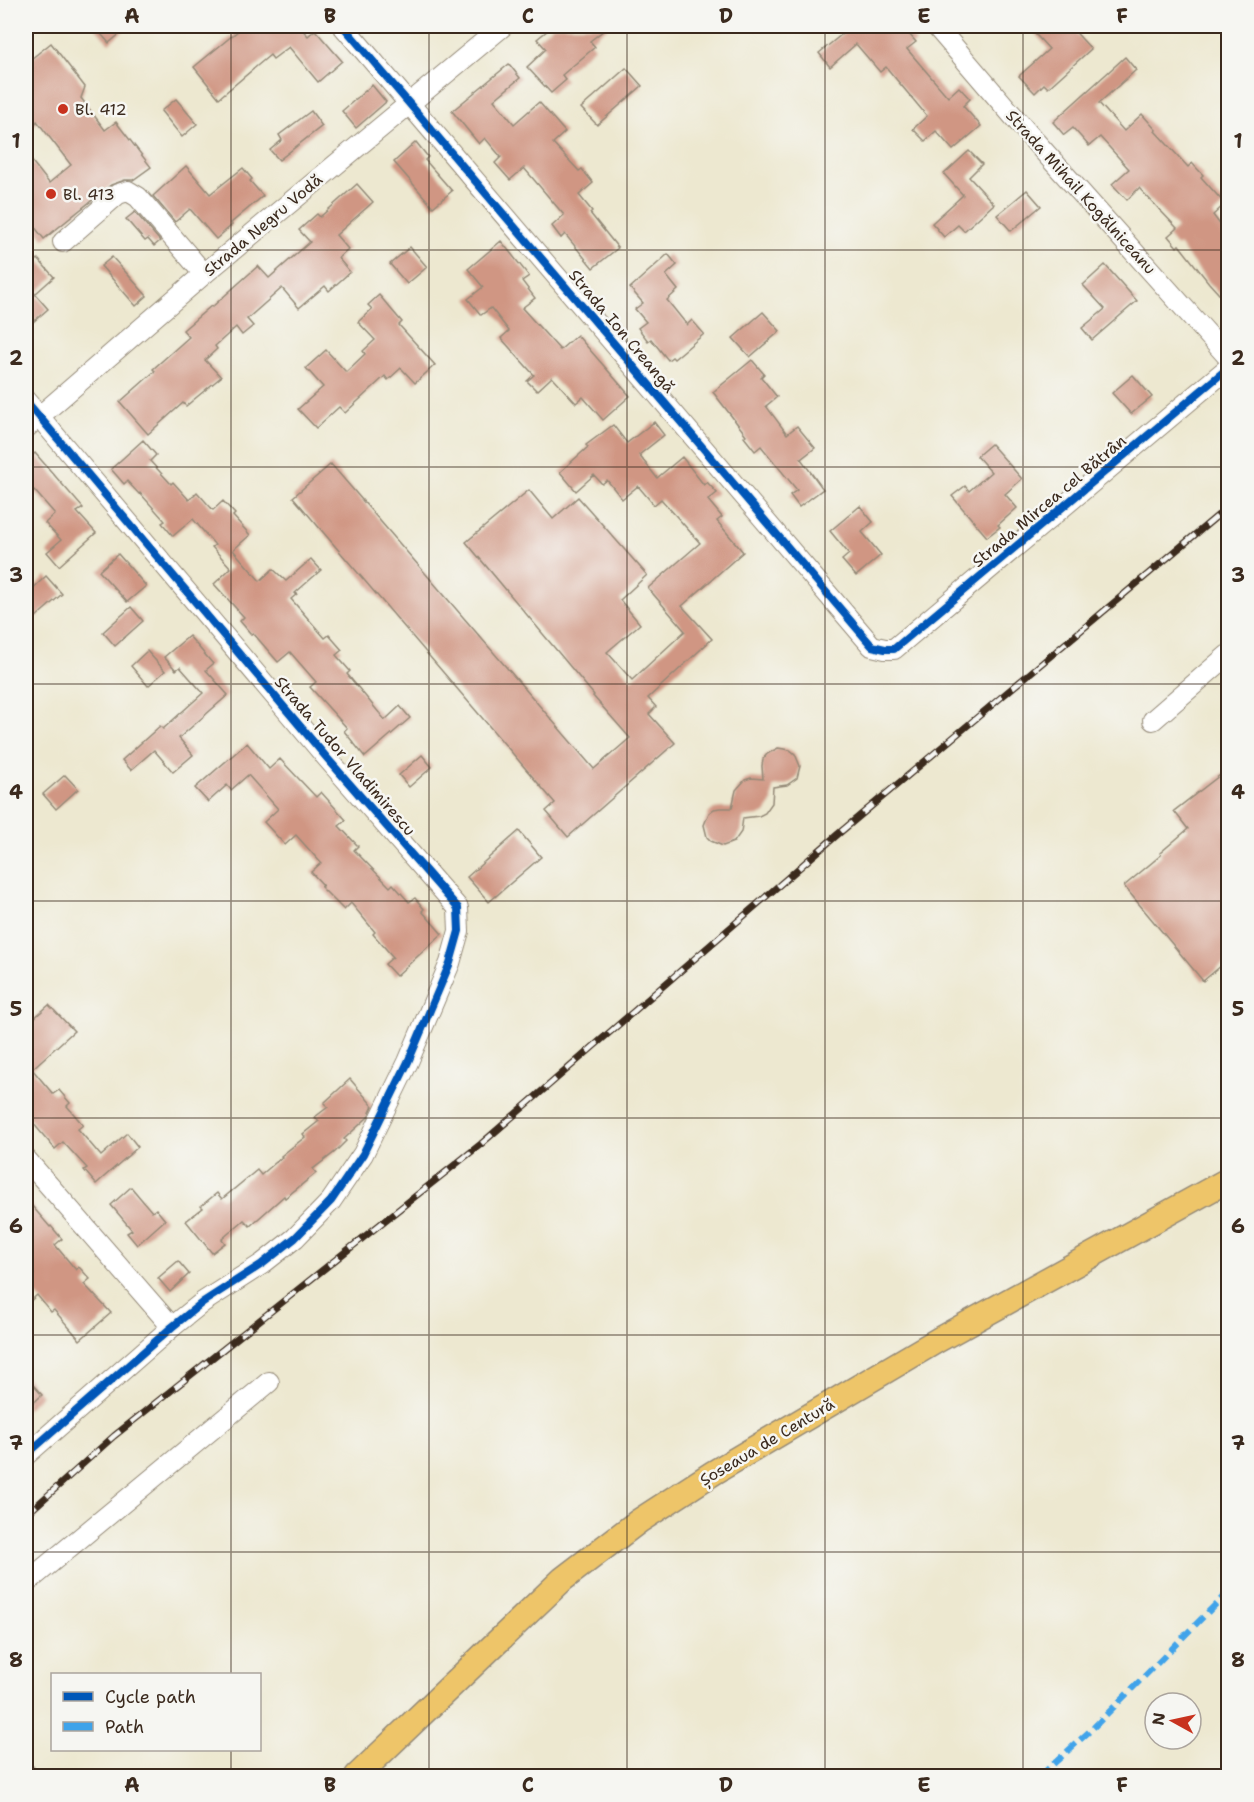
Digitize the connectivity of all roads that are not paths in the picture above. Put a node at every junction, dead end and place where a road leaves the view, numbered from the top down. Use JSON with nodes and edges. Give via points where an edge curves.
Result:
{"nodes":[{"id":1,"x":343,"y":26,"type":"edge"},
{"id":2,"x":503,"y":26,"type":"edge"},
{"id":3,"x":936,"y":26,"type":"edge"},
{"id":4,"x":409,"y":102,"type":"junction"},
{"id":5,"x":63,"y":242,"type":"dead end"},
{"id":6,"x":204,"y":274,"type":"junction"},
{"id":7,"x":1228,"y":357,"type":"edge"},
{"id":8,"x":1228,"y":368,"type":"edge"},
{"id":9,"x":26,"y":401,"type":"edge"},
{"id":10,"x":32,"y":422,"type":"edge"},
{"id":11,"x":885,"y":649,"type":"joint"},
{"id":12,"x":1228,"y":655,"type":"edge"},
{"id":13,"x":1153,"y":720,"type":"dead end"},
{"id":14,"x":26,"y":1160,"type":"edge"},
{"id":15,"x":1228,"y":1180,"type":"edge"},
{"id":16,"x":172,"y":1327,"type":"junction"},
{"id":17,"x":269,"y":1382,"type":"dead end"},
{"id":18,"x":26,"y":1455,"type":"edge"},
{"id":19,"x":26,"y":1583,"type":"edge"},
{"id":20,"x":357,"y":1776,"type":"edge"}],
"edges":[{"from":1,"to":4,"type":"street","name":"Strada Ion Creangă"},
{"from":2,"to":4,"type":"street","name":"Strada Negru Vodă"},
{"from":3,"to":7,"type":"street","name":"Strada Mihail Kogălniceanu"},
{"from":4,"to":6,"type":"street","name":"Strada Negru Vodă"},
{"from":4,"to":11,"type":"street","name":"Strada Ion Creangă","via":[[872,646]]},
{"from":5,"to":6,"type":"street","via":[[118,194],[128,191],[138,197]]},
{"from":6,"to":10,"type":"street","name":"Strada Negru Vodă"},
{"from":8,"to":11,"type":"street","name":"Strada Mircea cel Bătrân","via":[[894,649]]},
{"from":9,"to":10,"type":"street","name":"Strada Tudor Vladimirescu"},
{"from":10,"to":16,"type":"street","name":"Strada Tudor Vladimirescu","via":[[458,908],[459,931],[450,963],[408,1062],[351,1173],[331,1202],[295,1239]]},
{"from":12,"to":13,"type":"street"},
{"from":14,"to":16,"type":"street"},
{"from":15,"to":20,"type":"main road","name":"Șoseaua de Centură","via":[[938,1340],[639,1521],[563,1579]]},
{"from":16,"to":18,"type":"street"},
{"from":17,"to":19,"type":"street"}]}
